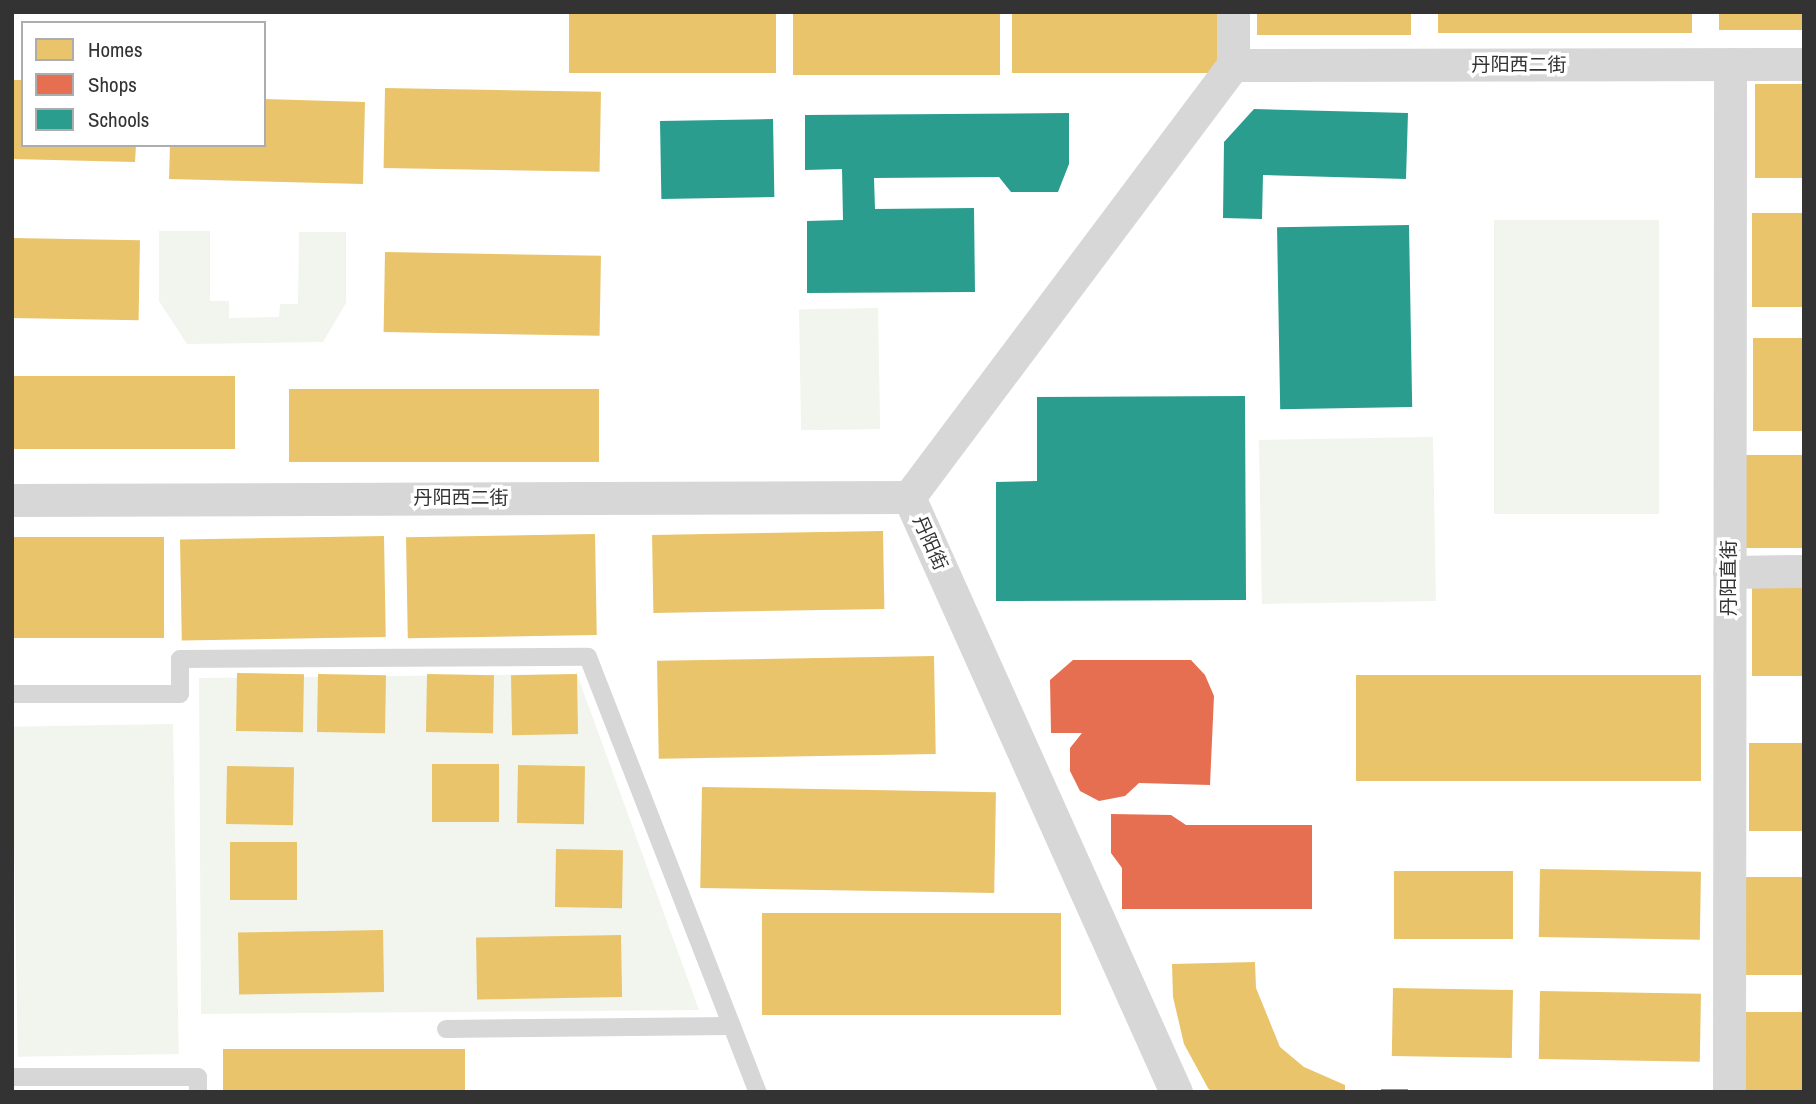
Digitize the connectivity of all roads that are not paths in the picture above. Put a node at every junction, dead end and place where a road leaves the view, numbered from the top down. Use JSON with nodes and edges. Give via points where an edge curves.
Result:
{"nodes":[{"id":1,"x":1233,"y":12,"type":"edge"},
{"id":2,"x":1730,"y":64,"type":"junction"},
{"id":3,"x":1804,"y":64,"type":"edge"},
{"id":4,"x":1233,"y":65,"type":"junction"},
{"id":5,"x":909,"y":497,"type":"junction"},
{"id":6,"x":12,"y":500,"type":"edge"},
{"id":7,"x":1804,"y":571,"type":"edge"},
{"id":8,"x":1730,"y":572,"type":"junction"},
{"id":9,"x":12,"y":694,"type":"edge"},
{"id":10,"x":732,"y":1026,"type":"junction"},
{"id":11,"x":446,"y":1029,"type":"dead end"},
{"id":12,"x":12,"y":1077,"type":"edge"},
{"id":13,"x":198,"y":1092,"type":"edge"},
{"id":14,"x":758,"y":1092,"type":"edge"},
{"id":15,"x":1176,"y":1092,"type":"edge"},
{"id":16,"x":1729,"y":1092,"type":"edge"}],
"edges":[{"from":1,"to":4,"type":"street"},
{"from":2,"to":3,"type":"street","name":"丹阳西二街"},
{"from":2,"to":4,"type":"street","name":"丹阳西二街"},
{"from":2,"to":8,"type":"street","name":"丹阳直街"},
{"from":4,"to":5,"type":"street","name":"丹阳街"},
{"from":5,"to":6,"type":"street","name":"丹阳西二街"},
{"from":5,"to":15,"type":"street","name":"丹阳街"},
{"from":7,"to":8,"type":"street"},
{"from":8,"to":16,"type":"street","name":"丹阳直街"},
{"from":9,"to":10,"type":"lane","via":[[180,694],[180,659],[588,657]]},
{"from":10,"to":11,"type":"lane"},
{"from":10,"to":14,"type":"lane"},
{"from":12,"to":13,"type":"lane","via":[[198,1077]]}]}
